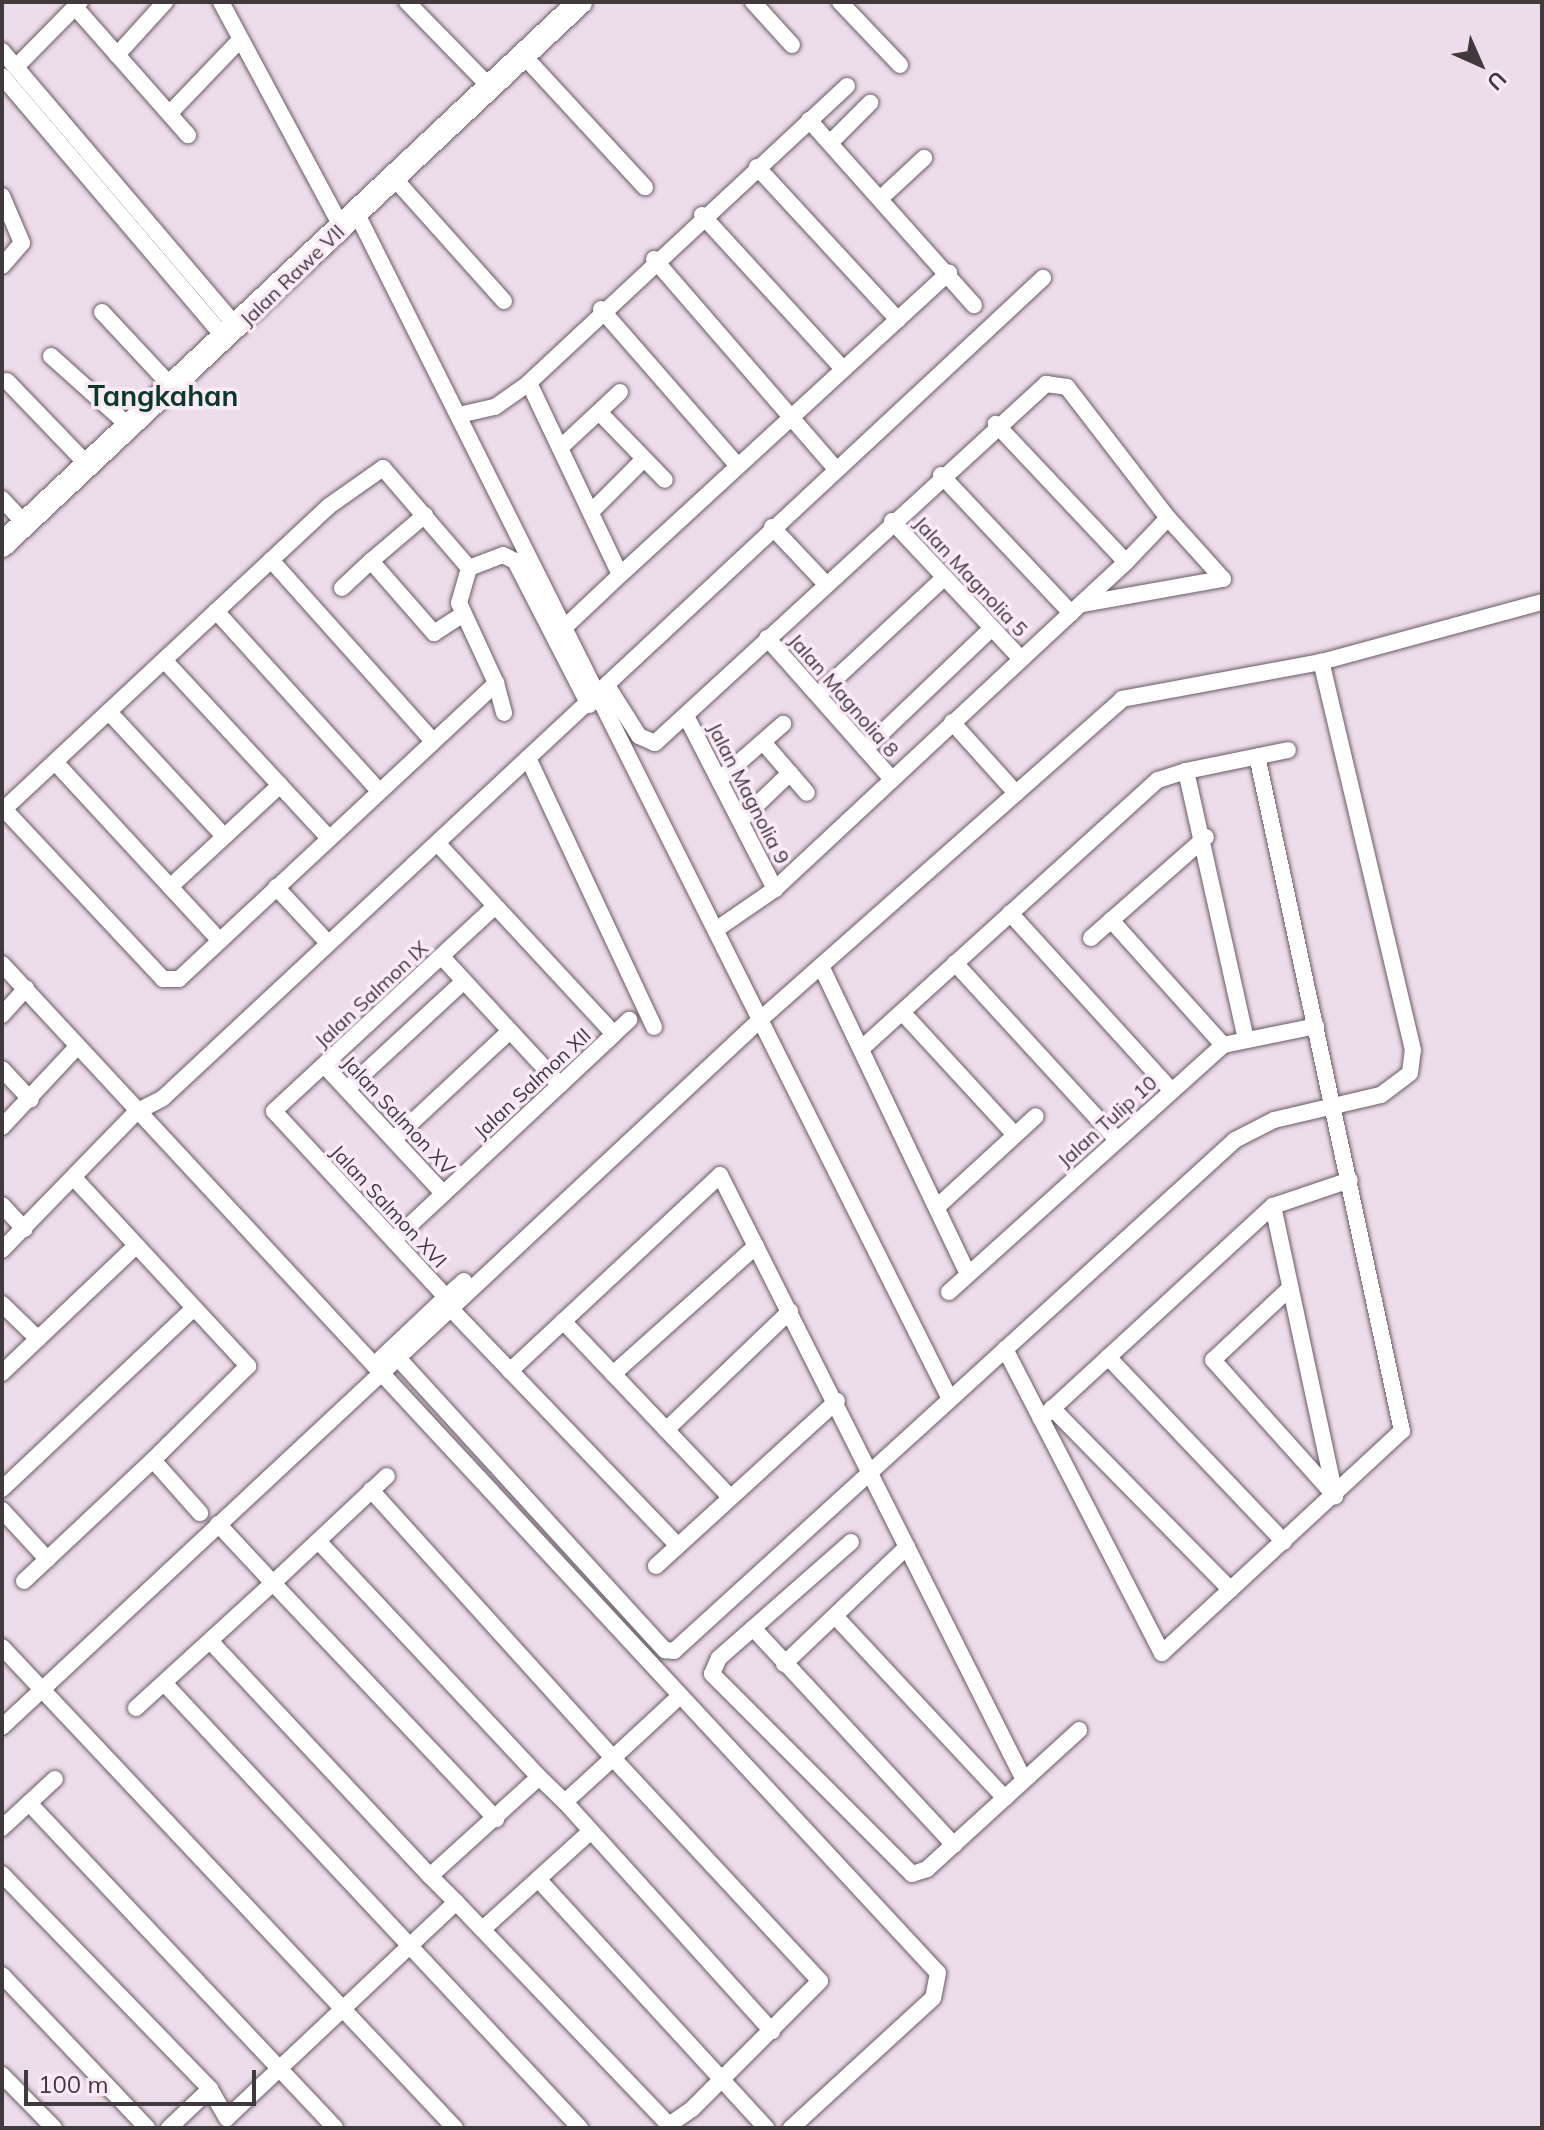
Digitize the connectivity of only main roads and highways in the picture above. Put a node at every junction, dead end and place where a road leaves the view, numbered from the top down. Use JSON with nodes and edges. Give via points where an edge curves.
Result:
{"nodes":[{"id":1,"x":580,"y":2,"type":"edge"},
{"id":2,"x":2,"y":545,"type":"edge"}],
"edges":[{"from":1,"to":2,"type":"main road","name":"Jalan Rawe VII"}]}
